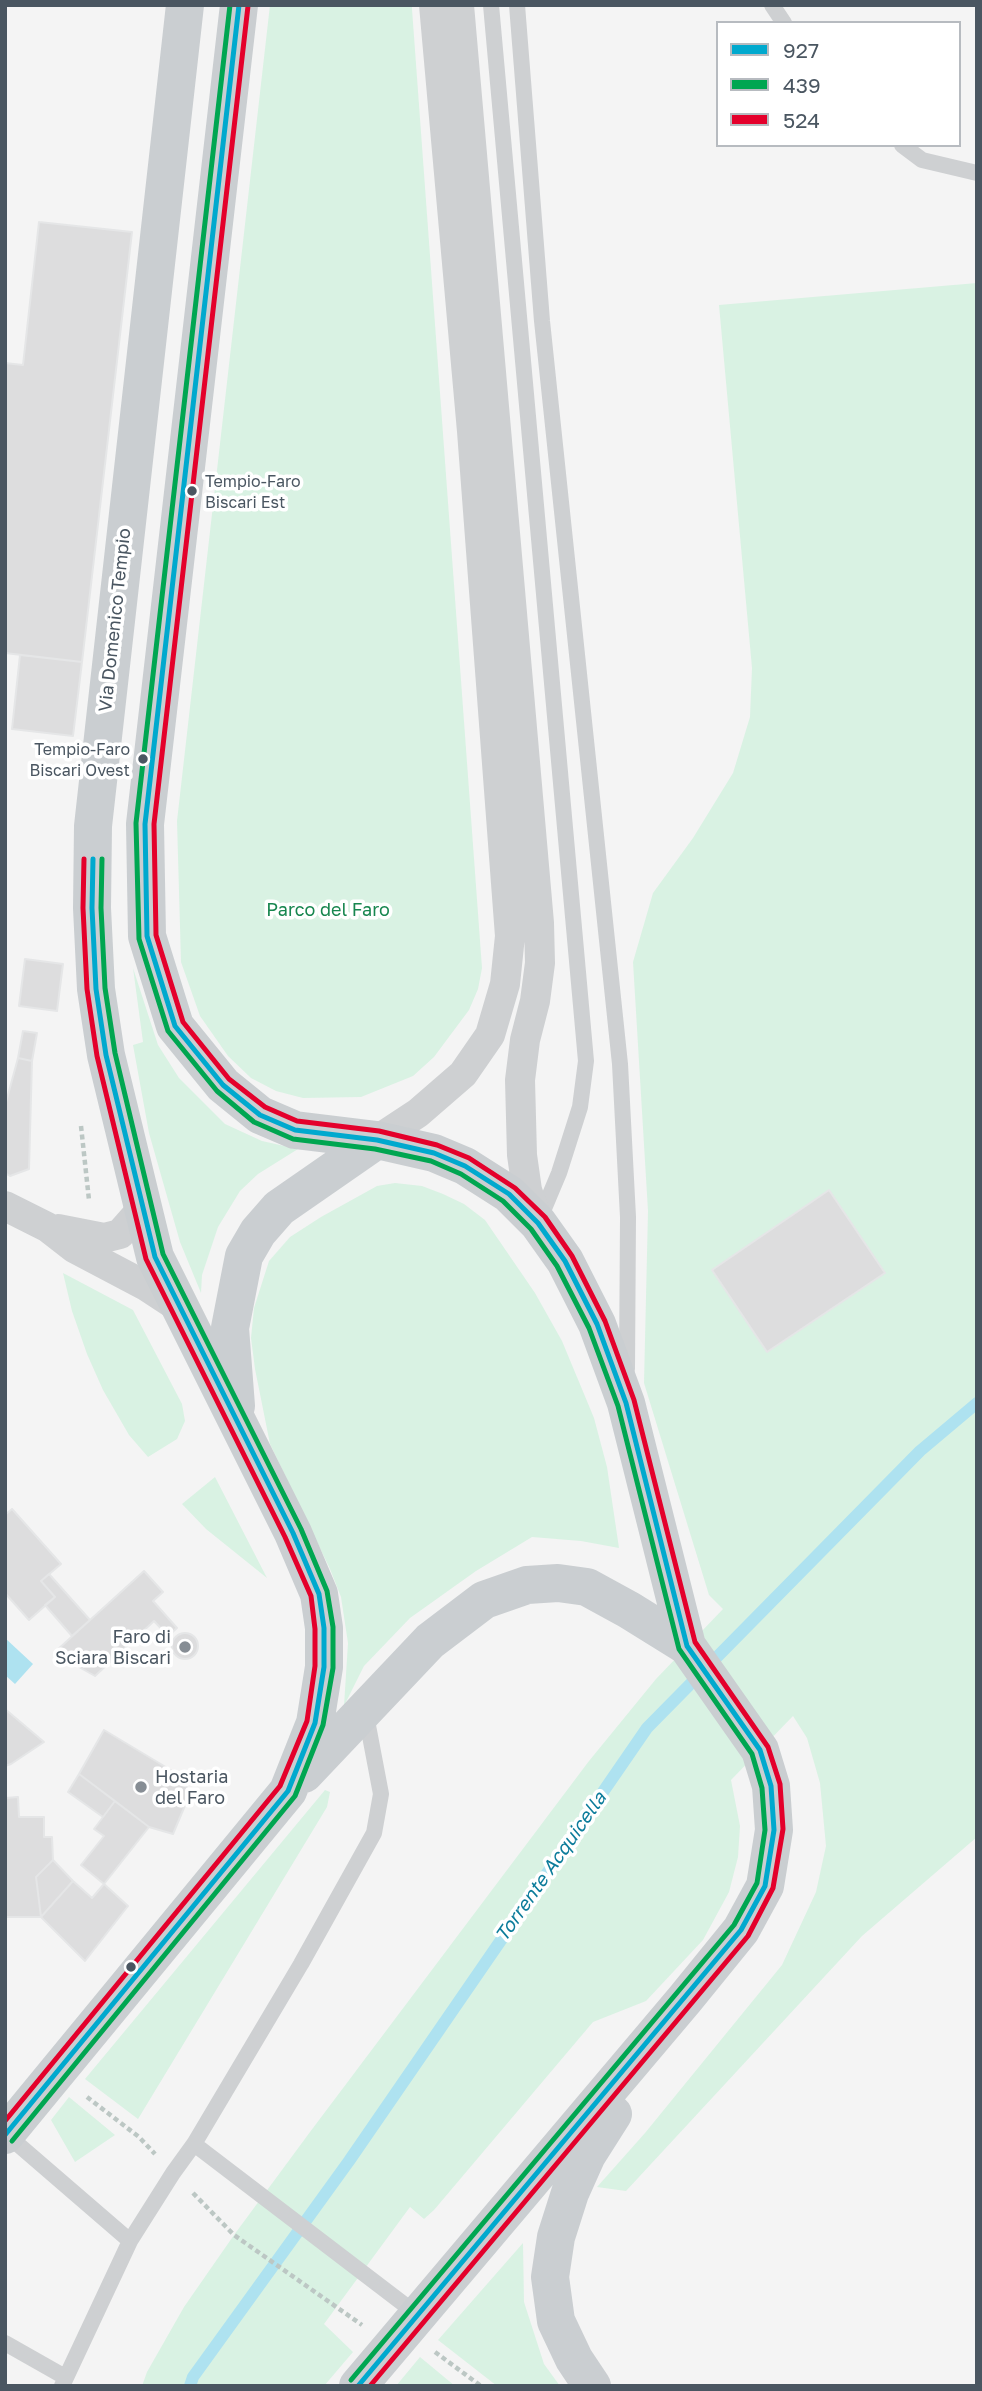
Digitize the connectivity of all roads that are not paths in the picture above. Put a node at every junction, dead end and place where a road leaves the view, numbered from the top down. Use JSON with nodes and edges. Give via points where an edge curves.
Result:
{"nodes":[{"id":1,"x":185,"y":5,"type":"edge"},
{"id":2,"x":239,"y":5,"type":"edge"},
{"id":3,"x":434,"y":5,"type":"edge"},
{"id":4,"x":459,"y":5,"type":"edge"},
{"id":5,"x":491,"y":5,"type":"edge"},
{"id":6,"x":517,"y":5,"type":"edge"},
{"id":7,"x":772,"y":5,"type":"edge"},
{"id":8,"x":782,"y":21,"type":"edge"},
{"id":9,"x":905,"y":147,"type":"edge"},
{"id":10,"x":977,"y":173,"type":"edge"},
{"id":11,"x":377,"y":1140,"type":"junction"},
{"id":12,"x":5,"y":1206,"type":"edge"},
{"id":13,"x":142,"y":1209,"type":"junction"},
{"id":14,"x":538,"y":1223,"type":"junction"},
{"id":15,"x":47,"y":1227,"type":"junction"},
{"id":16,"x":178,"y":1307,"type":"junction"},
{"id":17,"x":626,"y":1403,"type":"junction"},
{"id":18,"x":237,"y":1424,"type":"junction"},
{"id":19,"x":687,"y":1646,"type":"junction"},
{"id":20,"x":365,"y":1709,"type":"junction"},
{"id":21,"x":288,"y":1791,"type":"junction"},
{"id":22,"x":685,"y":1999,"type":"junction"},
{"id":23,"x":6,"y":2134,"type":"edge"},
{"id":24,"x":194,"y":2144,"type":"junction"},
{"id":25,"x":130,"y":2241,"type":"junction"},
{"id":26,"x":408,"y":2327,"type":"junction"},
{"id":27,"x":5,"y":2343,"type":"edge"},
{"id":28,"x":64,"y":2382,"type":"edge"},
{"id":29,"x":358,"y":2386,"type":"edge"},
{"id":30,"x":592,"y":2386,"type":"edge"}],
"edges":[{"from":1,"to":13,"type":"main road","name":"Via Domenico Tempio","via":[[93,825],[96,989],[106,1055]]},
{"from":2,"to":11,"type":"main road","via":[[145,824],[147,936],[175,1026],[223,1085],[260,1115],[295,1130]]},
{"from":3,"to":11,"type":"street","via":[[510,936],[505,984],[490,1035],[463,1074],[418,1113]]},
{"from":4,"to":14,"type":"street","via":[[539,923],[540,963],[520,1080],[522,1155]]},
{"from":5,"to":14,"type":"lane","via":[[586,1061],[580,1107]]},
{"from":6,"to":17,"type":"lane","via":[[542,321],[620,1064],[628,1217]]},
{"from":7,"to":8,"type":"lane"},
{"from":9,"to":10,"type":"lane","via":[[922,160]]},
{"from":11,"to":14,"type":"main road","via":[[465,1166],[509,1194]]},
{"from":11,"to":18,"type":"main road","via":[[279,1208],[244,1256],[230,1328]]},
{"from":12,"to":15,"type":"street"},
{"from":13,"to":15,"type":"street","via":[[120,1234],[104,1238]]},
{"from":13,"to":16,"type":"main road","name":"Via Domenico Tempio","via":[[155,1257]]},
{"from":14,"to":17,"type":"main road","via":[[565,1261],[597,1324]]},
{"from":15,"to":16,"type":"street","via":[[74,1248]]},
{"from":16,"to":18,"type":"main road","name":"Via Domenico Tempio"},
{"from":17,"to":19,"type":"main road"},
{"from":18,"to":21,"type":"main road","name":"Via Domenico Tempio","via":[[319,1594],[324,1629],[324,1667],[315,1723]]},
{"from":19,"to":20,"type":"main road","via":[[587,1587],[527,1585],[484,1600],[429,1641]]},
{"from":19,"to":22,"type":"main road","via":[[760,1750],[771,1786],[774,1830],[765,1886],[741,1930]]},
{"from":20,"to":21,"type":"main road"},
{"from":20,"to":24,"type":"lane","via":[[381,1794],[373,1833]]},
{"from":21,"to":23,"type":"main road","name":"Via Domenico Tempio"},
{"from":22,"to":26,"type":"main road"},
{"from":22,"to":30,"type":"main road","via":[[587,2155],[556,2237],[550,2277],[556,2321]]},
{"from":23,"to":25,"type":"lane"},
{"from":24,"to":25,"type":"lane"},
{"from":24,"to":26,"type":"lane","via":[[362,2273]]},
{"from":25,"to":28,"type":"lane"},
{"from":26,"to":29,"type":"main road"},
{"from":27,"to":28,"type":"lane"}]}
